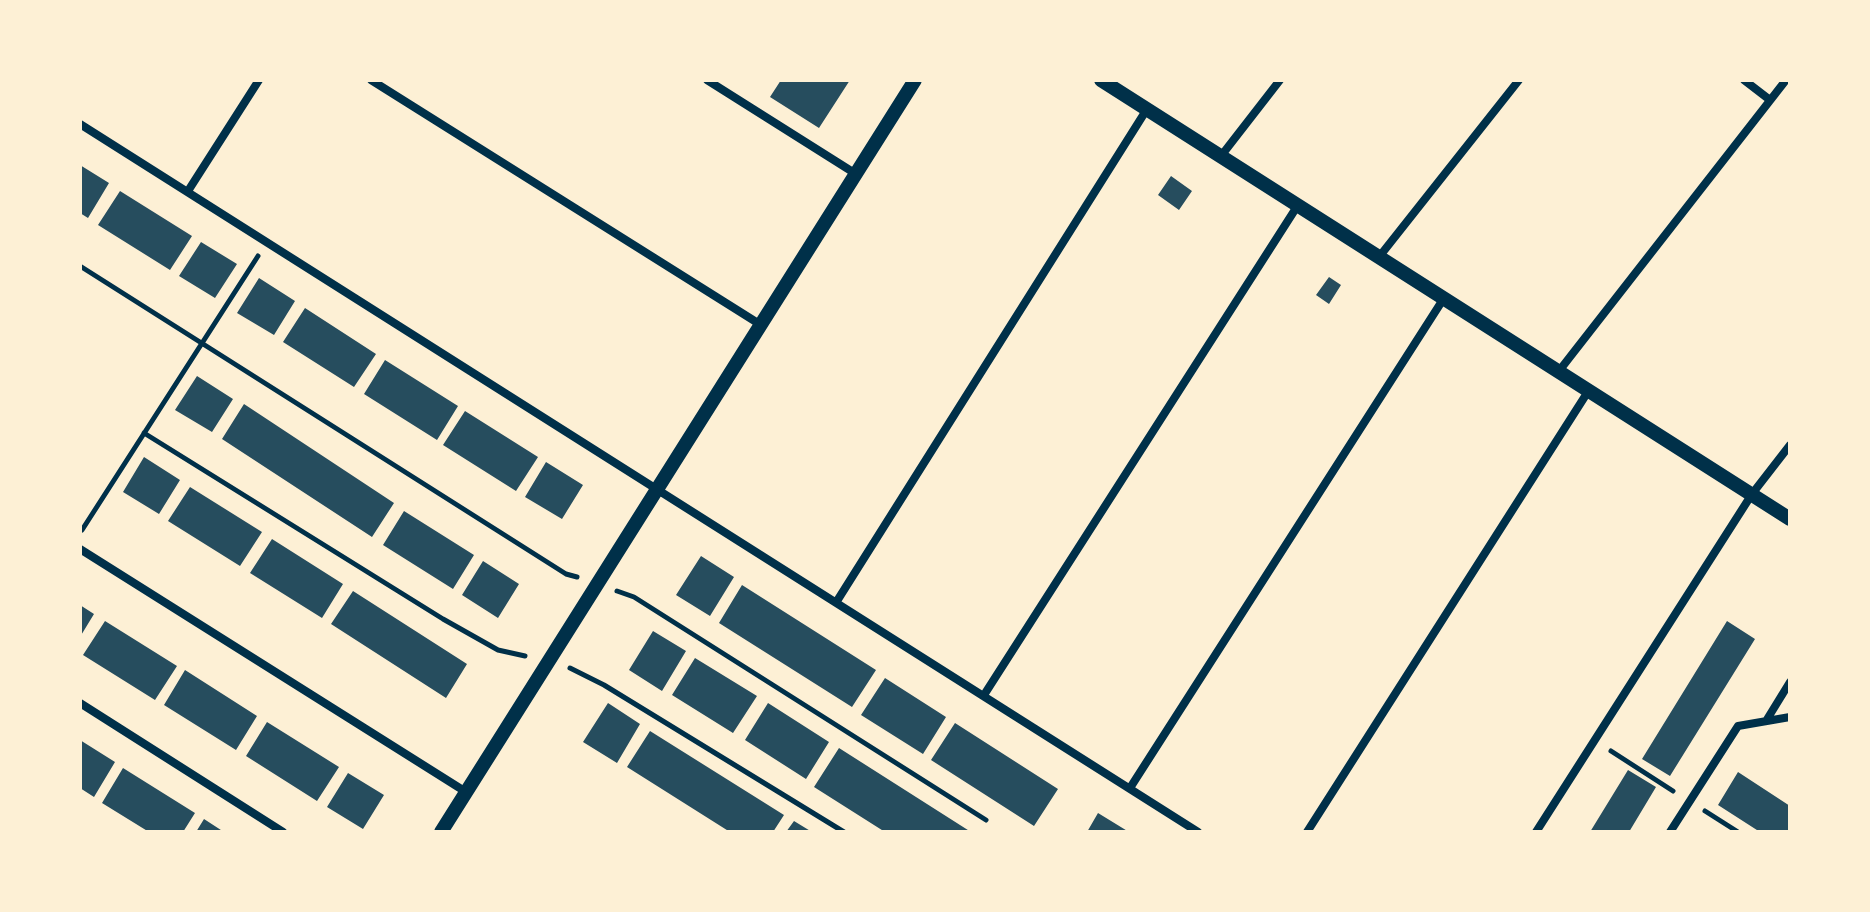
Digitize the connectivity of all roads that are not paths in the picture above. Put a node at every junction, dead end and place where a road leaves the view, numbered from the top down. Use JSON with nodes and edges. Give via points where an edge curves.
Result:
{"nodes":[{"id":1,"x":259,"y":80,"type":"edge"},
{"id":2,"x":371,"y":80,"type":"edge"},
{"id":3,"x":707,"y":80,"type":"edge"},
{"id":4,"x":915,"y":80,"type":"edge"},
{"id":5,"x":1101,"y":80,"type":"edge"},
{"id":6,"x":1280,"y":80,"type":"edge"},
{"id":7,"x":1519,"y":80,"type":"edge"},
{"id":8,"x":1744,"y":80,"type":"edge"},
{"id":9,"x":1786,"y":80,"type":"edge"},
{"id":10,"x":1770,"y":100,"type":"junction"},
{"id":11,"x":1147,"y":109,"type":"junction"},
{"id":12,"x":80,"y":124,"type":"edge"},
{"id":13,"x":1221,"y":156,"type":"junction"},
{"id":14,"x":856,"y":174,"type":"junction"},
{"id":15,"x":188,"y":191,"type":"junction"},
{"id":16,"x":1298,"y":205,"type":"junction"},
{"id":17,"x":1379,"y":257,"type":"junction"},
{"id":18,"x":1444,"y":298,"type":"junction"},
{"id":19,"x":761,"y":325,"type":"junction"},
{"id":20,"x":1559,"y":371,"type":"junction"},
{"id":21,"x":1589,"y":390,"type":"junction"},
{"id":22,"x":1790,"y":445,"type":"edge"},
{"id":23,"x":658,"y":488,"type":"junction"},
{"id":24,"x":1752,"y":494,"type":"junction"},
{"id":25,"x":1790,"y":519,"type":"edge"},
{"id":26,"x":80,"y":549,"type":"edge"},
{"id":27,"x":837,"y":601,"type":"junction"},
{"id":28,"x":1790,"y":682,"type":"edge"},
{"id":29,"x":984,"y":695,"type":"junction"},
{"id":30,"x":80,"y":703,"type":"edge"},
{"id":31,"x":1790,"y":717,"type":"edge"},
{"id":32,"x":1766,"y":721,"type":"junction"},
{"id":33,"x":1130,"y":788,"type":"junction"},
{"id":34,"x":466,"y":792,"type":"junction"},
{"id":35,"x":283,"y":832,"type":"edge"},
{"id":36,"x":441,"y":832,"type":"edge"},
{"id":37,"x":1198,"y":832,"type":"edge"},
{"id":38,"x":1307,"y":832,"type":"edge"},
{"id":39,"x":1536,"y":832,"type":"edge"},
{"id":40,"x":1670,"y":832,"type":"edge"}],
"edges":[{"from":1,"to":15,"type":"street"},
{"from":2,"to":19,"type":"street"},
{"from":3,"to":14,"type":"street"},
{"from":4,"to":14,"type":"street"},
{"from":5,"to":11,"type":"street"},
{"from":6,"to":13,"type":"street"},
{"from":7,"to":17,"type":"street"},
{"from":8,"to":10,"type":"street"},
{"from":9,"to":10,"type":"street"},
{"from":10,"to":20,"type":"street"},
{"from":11,"to":13,"type":"street"},
{"from":11,"to":27,"type":"street"},
{"from":12,"to":15,"type":"street"},
{"from":13,"to":16,"type":"street"},
{"from":14,"to":19,"type":"street"},
{"from":15,"to":23,"type":"street"},
{"from":16,"to":17,"type":"street"},
{"from":16,"to":29,"type":"street"},
{"from":17,"to":18,"type":"street"},
{"from":18,"to":20,"type":"street"},
{"from":18,"to":33,"type":"street"},
{"from":19,"to":23,"type":"street"},
{"from":20,"to":21,"type":"street"},
{"from":21,"to":24,"type":"street"},
{"from":21,"to":38,"type":"street"},
{"from":22,"to":24,"type":"street"},
{"from":23,"to":27,"type":"street"},
{"from":23,"to":34,"type":"street"},
{"from":24,"to":25,"type":"street"},
{"from":24,"to":39,"type":"street"},
{"from":26,"to":34,"type":"street"},
{"from":27,"to":29,"type":"street"},
{"from":28,"to":32,"type":"street"},
{"from":29,"to":33,"type":"street"},
{"from":30,"to":35,"type":"street"},
{"from":31,"to":32,"type":"street"},
{"from":32,"to":40,"type":"street","via":[[1738,726]]},
{"from":33,"to":37,"type":"street"},
{"from":34,"to":36,"type":"street"}]}
